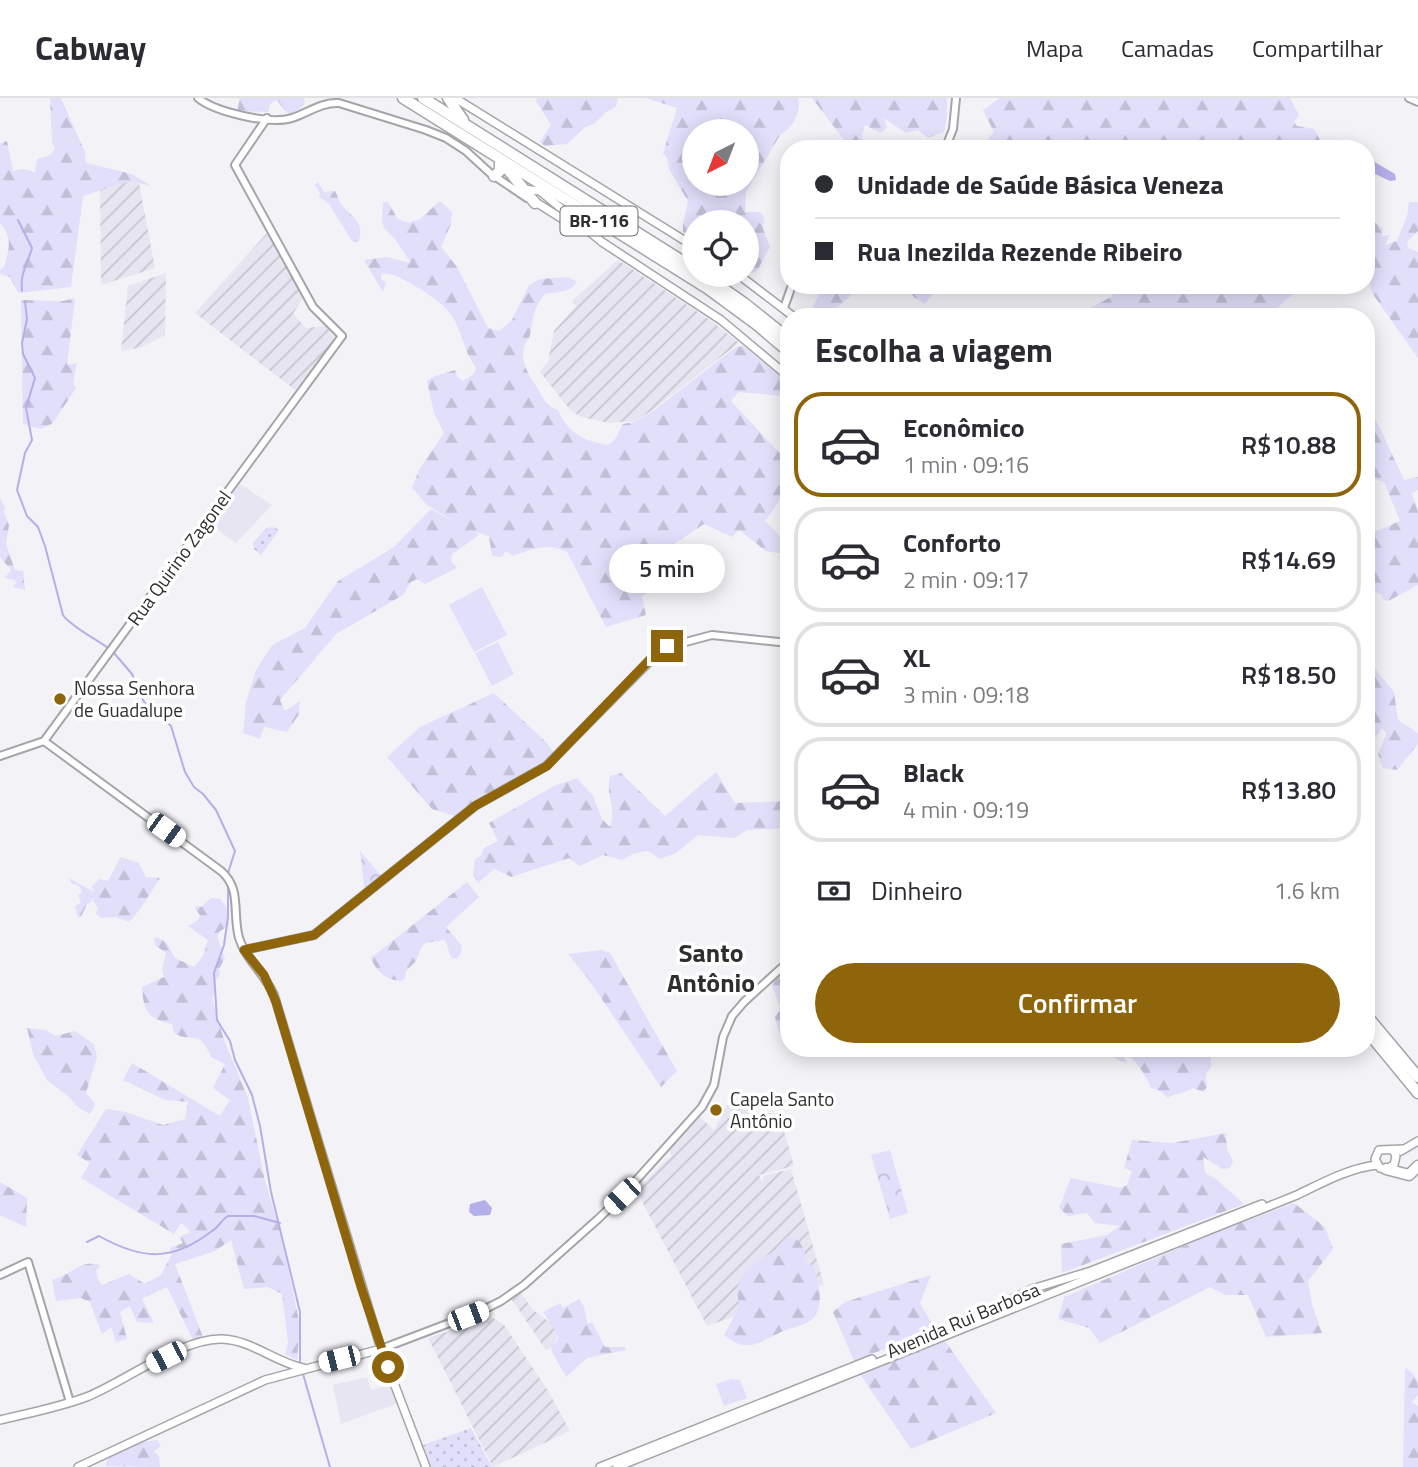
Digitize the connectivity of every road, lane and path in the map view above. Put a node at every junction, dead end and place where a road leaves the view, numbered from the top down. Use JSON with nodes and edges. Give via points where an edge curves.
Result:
{"nodes":[{"id":1,"x":198,"y":98,"type":"edge"},
{"id":2,"x":403,"y":98,"type":"edge"},
{"id":3,"x":423,"y":98,"type":"edge"},
{"id":4,"x":448,"y":98,"type":"edge"},
{"id":5,"x":956,"y":98,"type":"edge"},
{"id":6,"x":1409,"y":98,"type":"edge"},
{"id":7,"x":460,"y":101,"type":"edge"},
{"id":8,"x":1418,"y":102,"type":"edge"},
{"id":9,"x":458,"y":114,"type":"junction"},
{"id":10,"x":267,"y":118,"type":"junction"},
{"id":11,"x":456,"y":131,"type":"junction"},
{"id":12,"x":479,"y":134,"type":"junction"},
{"id":13,"x":949,"y":140,"type":"edge"},
{"id":14,"x":500,"y":163,"type":"junction"},
{"id":15,"x":494,"y":176,"type":"junction"},
{"id":16,"x":512,"y":188,"type":"junction"},
{"id":17,"x":523,"y":190,"type":"junction"},
{"id":18,"x":536,"y":190,"type":"junction"},
{"id":19,"x":535,"y":203,"type":"junction"},
{"id":20,"x":682,"y":239,"type":"edge"},
{"id":21,"x":602,"y":242,"type":"junction"},
{"id":22,"x":682,"y":261,"type":"edge"},
{"id":23,"x":721,"y":287,"type":"edge"},
{"id":24,"x":755,"y":287,"type":"edge"},
{"id":25,"x":783,"y":308,"type":"edge"},
{"id":26,"x":780,"y":333,"type":"edge"},
{"id":27,"x":780,"y":344,"type":"edge"},
{"id":28,"x":780,"y":369,"type":"edge"},
{"id":29,"x":780,"y":642,"type":"edge"},
{"id":30,"x":44,"y":741,"type":"junction"},
{"id":31,"x":0,"y":756,"type":"edge"},
{"id":32,"x":244,"y":950,"type":"junction"},
{"id":33,"x":780,"y":969,"type":"edge"},
{"id":34,"x":1375,"y":1026,"type":"edge"},
{"id":35,"x":1375,"y":1041,"type":"edge"},
{"id":36,"x":1418,"y":1077,"type":"edge"},
{"id":37,"x":1418,"y":1093,"type":"edge"},
{"id":38,"x":1418,"y":1141,"type":"edge"},
{"id":39,"x":1387,"y":1161,"type":"junction"},
{"id":40,"x":1418,"y":1166,"type":"edge"},
{"id":41,"x":1329,"y":1181,"type":"junction"},
{"id":42,"x":0,"y":1275,"type":"edge"},
{"id":43,"x":1055,"y":1281,"type":"junction"},
{"id":44,"x":1046,"y":1284,"type":"junction"},
{"id":45,"x":1051,"y":1293,"type":"junction"},
{"id":46,"x":381,"y":1349,"type":"junction"},
{"id":47,"x":285,"y":1363,"type":"junction"},
{"id":48,"x":304,"y":1368,"type":"junction"},
{"id":49,"x":288,"y":1373,"type":"junction"},
{"id":50,"x":70,"y":1402,"type":"junction"},
{"id":51,"x":0,"y":1420,"type":"edge"},
{"id":52,"x":78,"y":1467,"type":"edge"},
{"id":53,"x":426,"y":1467,"type":"edge"},
{"id":54,"x":600,"y":1467,"type":"edge"},
{"id":55,"x":617,"y":1467,"type":"edge"}],
"edges":[{"from":1,"to":10,"type":"street","via":[[220,111]]},
{"from":2,"to":11,"type":"highway","number":"BR-116"},
{"from":3,"to":12,"type":"highway","number":"BR-116"},
{"from":4,"to":9,"type":"highway"},
{"from":5,"to":13,"type":"street"},
{"from":6,"to":8,"type":"street"},
{"from":7,"to":9,"type":"highway"},
{"from":7,"to":20,"type":"main road"},
{"from":9,"to":12,"type":"highway"},
{"from":10,"to":15,"type":"street","via":[[287,119],[324,105],[344,105],[446,138]]},
{"from":10,"to":30,"type":"street","name":"Rua Quirino Zagonel","via":[[235,165],[313,307],[342,336]]},
{"from":11,"to":14,"type":"highway"},
{"from":11,"to":27,"type":"highway","number":"BR-116","via":[[707,288]]},
{"from":12,"to":22,"type":"highway","number":"BR-116"},
{"from":14,"to":15,"type":"highway"},
{"from":14,"to":17,"type":"highway"},
{"from":15,"to":16,"type":"street"},
{"from":16,"to":17,"type":"street"},
{"from":16,"to":19,"type":"street"},
{"from":17,"to":18,"type":"main road"},
{"from":17,"to":19,"type":"highway"},
{"from":18,"to":19,"type":"main road","via":[[531,195]]},
{"from":18,"to":21,"type":"main road"},
{"from":19,"to":21,"type":"main road"},
{"from":21,"to":28,"type":"main road","via":[[721,320]]},
{"from":23,"to":26,"type":"highway"},
{"from":24,"to":25,"type":"main road"},
{"from":29,"to":32,"type":"street","via":[[712,635],[664,647],[542,768],[475,806],[314,935]]},
{"from":30,"to":31,"type":"street"},
{"from":30,"to":32,"type":"street","via":[[230,878]]},
{"from":32,"to":46,"type":"street","via":[[264,975],[276,1002]]},
{"from":33,"to":46,"type":"street","via":[[732,1016],[714,1085],[702,1107],[614,1204],[508,1297]]},
{"from":34,"to":36,"type":"highway"},
{"from":35,"to":37,"type":"highway"},
{"from":38,"to":39,"type":"main road"},
{"from":39,"to":40,"type":"highway","via":[[1400,1174],[1409,1175]]},
{"from":39,"to":41,"type":"main road","name":"Avenida Rui Barbosa"},
{"from":41,"to":43,"type":"main road","name":"Avenida Rui Barbosa"},
{"from":41,"to":45,"type":"main road","name":"Avenida Rui Barbosa"},
{"from":42,"to":50,"type":"street","via":[[28,1262]]},
{"from":43,"to":44,"type":"main road","name":"Avenida Rui Barbosa"},
{"from":43,"to":45,"type":"main road"},
{"from":44,"to":45,"type":"main road"},
{"from":44,"to":54,"type":"main road","name":"Avenida Rui Barbosa","via":[[930,1336]]},
{"from":45,"to":55,"type":"main road","name":"Avenida Rui Barbosa"},
{"from":46,"to":48,"type":"main road"},
{"from":46,"to":53,"type":"main road"},
{"from":47,"to":48,"type":"main road"},
{"from":47,"to":49,"type":"main road"},
{"from":47,"to":50,"type":"main road","via":[[238,1342],[206,1340]]},
{"from":48,"to":49,"type":"main road"},
{"from":49,"to":52,"type":"main road","via":[[257,1383]]},
{"from":50,"to":51,"type":"main road"}]}
